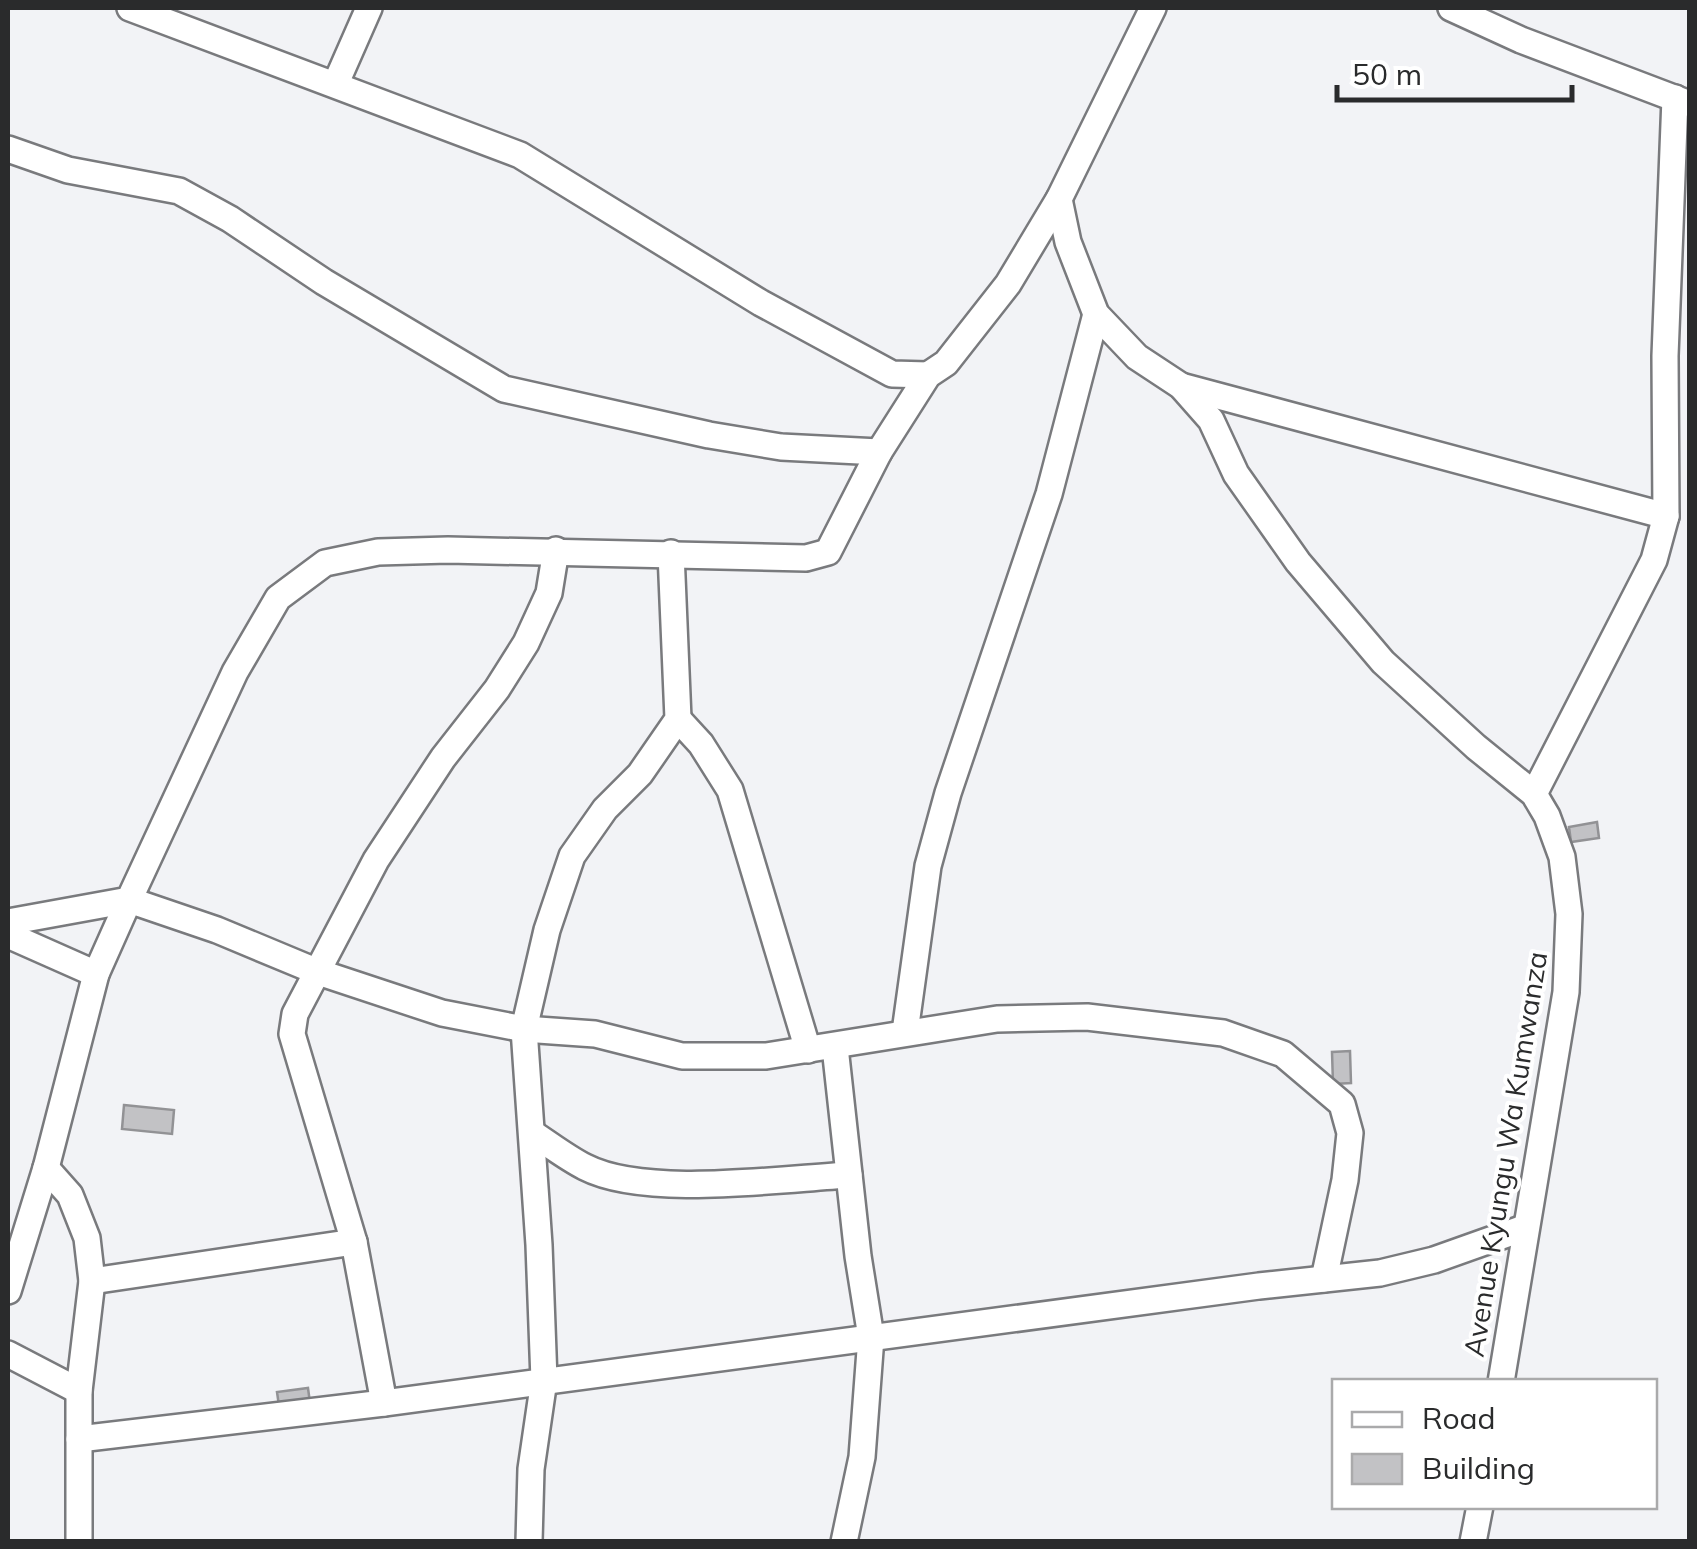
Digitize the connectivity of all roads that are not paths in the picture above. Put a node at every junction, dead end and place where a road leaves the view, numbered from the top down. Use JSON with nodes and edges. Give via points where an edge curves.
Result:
{"nodes":[{"id":1,"x":130,"y":8,"type":"edge"},
{"id":2,"x":368,"y":8,"type":"edge"},
{"id":3,"x":1153,"y":8,"type":"edge"},
{"id":4,"x":1451,"y":8,"type":"edge"},
{"id":5,"x":336,"y":83,"type":"junction"},
{"id":6,"x":1682,"y":101,"type":"edge"},
{"id":7,"x":8,"y":149,"type":"edge"},
{"id":8,"x":1059,"y":199,"type":"junction"},
{"id":9,"x":1096,"y":314,"type":"junction"},
{"id":10,"x":928,"y":376,"type":"junction"},
{"id":11,"x":1181,"y":386,"type":"junction"},
{"id":12,"x":880,"y":452,"type":"junction"},
{"id":13,"x":1666,"y":516,"type":"junction"},
{"id":14,"x":556,"y":550,"type":"junction"},
{"id":15,"x":671,"y":553,"type":"junction"},
{"id":16,"x":678,"y":720,"type":"junction"},
{"id":17,"x":1534,"y":794,"type":"junction"},
{"id":18,"x":129,"y":900,"type":"junction"},
{"id":19,"x":8,"y":922,"type":"edge"},
{"id":20,"x":8,"y":936,"type":"edge"},
{"id":21,"x":318,"y":972,"type":"junction"},
{"id":22,"x":96,"y":974,"type":"junction"},
{"id":23,"x":524,"y":1028,"type":"junction"},
{"id":24,"x":905,"y":1032,"type":"junction"},
{"id":25,"x":835,"y":1046,"type":"junction"},
{"id":26,"x":808,"y":1050,"type":"junction"},
{"id":27,"x":532,"y":1133,"type":"junction"},
{"id":28,"x":46,"y":1168,"type":"junction"},
{"id":29,"x":849,"y":1175,"type":"junction"},
{"id":30,"x":1524,"y":1228,"type":"junction"},
{"id":31,"x":354,"y":1242,"type":"junction"},
{"id":32,"x":1324,"y":1279,"type":"junction"},
{"id":33,"x":92,"y":1281,"type":"junction"},
{"id":34,"x":8,"y":1292,"type":"edge"},
{"id":35,"x":871,"y":1337,"type":"junction"},
{"id":36,"x":8,"y":1354,"type":"edge"},
{"id":37,"x":1500,"y":1379,"type":"edge"},
{"id":38,"x":544,"y":1380,"type":"junction"},
{"id":39,"x":79,"y":1390,"type":"junction"},
{"id":40,"x":384,"y":1403,"type":"junction"},
{"id":41,"x":80,"y":1438,"type":"junction"},
{"id":42,"x":1479,"y":1509,"type":"edge"},
{"id":43,"x":78,"y":1542,"type":"edge"},
{"id":44,"x":529,"y":1542,"type":"edge"},
{"id":45,"x":844,"y":1542,"type":"edge"},
{"id":46,"x":1473,"y":1542,"type":"edge"}],
"edges":[{"from":1,"to":5,"type":"street"},
{"from":2,"to":5,"type":"street"},
{"from":3,"to":8,"type":"street"},
{"from":4,"to":6,"type":"street"},
{"from":5,"to":10,"type":"street","via":[[520,155],[761,303],[892,374]]},
{"from":6,"to":13,"type":"street","via":[[1665,356]]},
{"from":7,"to":12,"type":"street","via":[[68,170],[179,191],[504,389],[709,436]]},
{"from":8,"to":9,"type":"street","name":"Avenue Kyungu Wa Kumwanza"},
{"from":8,"to":10,"type":"street","via":[[1008,284],[946,363]]},
{"from":9,"to":11,"type":"street","name":"Avenue Kyungu Wa Kumwanza","via":[[1138,357]]},
{"from":9,"to":24,"type":"street","via":[[1049,494],[928,866]]},
{"from":10,"to":12,"type":"street"},
{"from":11,"to":13,"type":"street"},
{"from":11,"to":17,"type":"street","name":"Avenue Kyungu Wa Kumwanza","via":[[1211,420],[1236,474],[1298,562],[1383,662]]},
{"from":12,"to":15,"type":"street","via":[[828,552],[806,558]]},
{"from":13,"to":17,"type":"street","via":[[1654,560]]},
{"from":14,"to":15,"type":"street"},
{"from":14,"to":18,"type":"street","via":[[378,552],[324,563],[278,598],[235,672]]},
{"from":14,"to":21,"type":"street","via":[[549,593],[526,642],[376,860]]},
{"from":15,"to":16,"type":"street"},
{"from":16,"to":23,"type":"street","via":[[572,856]]},
{"from":16,"to":26,"type":"street","via":[[730,790]]},
{"from":17,"to":30,"type":"street","name":"Avenue Kyungu Wa Kumwanza","via":[[1562,857],[1569,914],[1566,992]]},
{"from":18,"to":19,"type":"street"},
{"from":18,"to":21,"type":"street"},
{"from":18,"to":22,"type":"street"},
{"from":20,"to":22,"type":"street"},
{"from":21,"to":23,"type":"street","via":[[442,1013]]},
{"from":21,"to":31,"type":"street","via":[[292,1034]]},
{"from":22,"to":28,"type":"street"},
{"from":23,"to":26,"type":"street","via":[[595,1034],[682,1056]]},
{"from":23,"to":27,"type":"street"},
{"from":24,"to":25,"type":"street"},
{"from":24,"to":32,"type":"street","via":[[997,1019],[1087,1018],[1222,1033],[1282,1054],[1342,1104],[1350,1133]]},
{"from":25,"to":26,"type":"street"},
{"from":25,"to":29,"type":"street"},
{"from":27,"to":29,"type":"street","via":[[587,1169],[627,1180],[668,1185]]},
{"from":27,"to":38,"type":"street"},
{"from":28,"to":33,"type":"street","via":[[70,1194]]},
{"from":28,"to":34,"type":"street"},
{"from":29,"to":35,"type":"street"},
{"from":30,"to":32,"type":"street","via":[[1380,1274]]},
{"from":30,"to":37,"type":"street","name":"Avenue Kyungu Wa Kumwanza"},
{"from":31,"to":33,"type":"street"},
{"from":31,"to":40,"type":"street"},
{"from":32,"to":35,"type":"street"},
{"from":33,"to":39,"type":"street"},
{"from":35,"to":38,"type":"street"},
{"from":35,"to":45,"type":"street","via":[[862,1457]]},
{"from":36,"to":39,"type":"street"},
{"from":38,"to":40,"type":"street"},
{"from":38,"to":44,"type":"street"},
{"from":39,"to":41,"type":"street"},
{"from":40,"to":41,"type":"street"},
{"from":41,"to":43,"type":"street"},
{"from":42,"to":46,"type":"street"}]}
